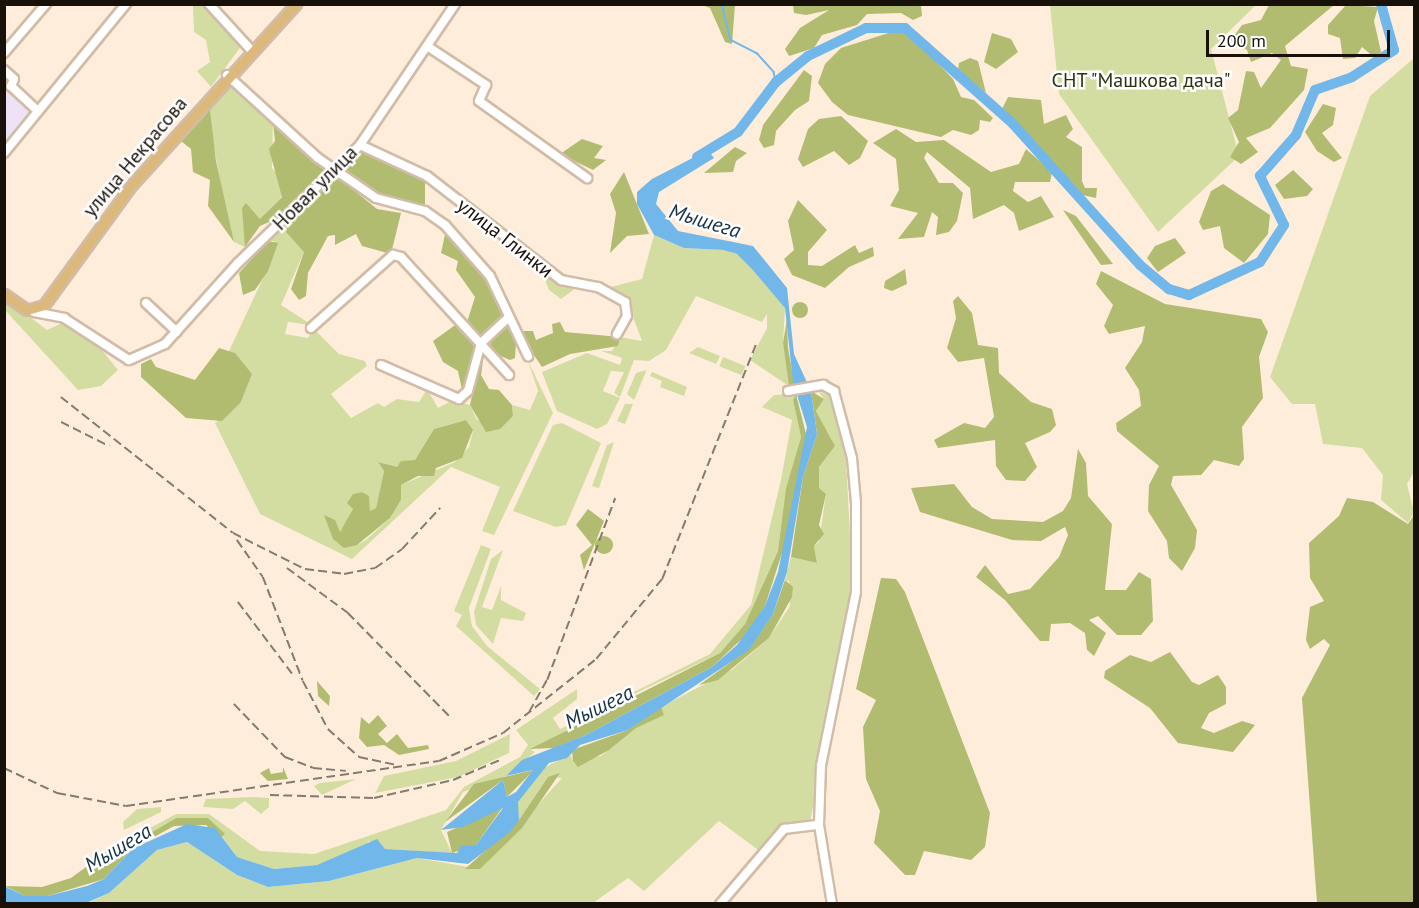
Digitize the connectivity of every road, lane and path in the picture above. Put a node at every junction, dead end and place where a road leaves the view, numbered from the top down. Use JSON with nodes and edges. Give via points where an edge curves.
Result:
{"nodes":[{"id":1,"x":46,"y":4,"type":"edge"},
{"id":2,"x":126,"y":4,"type":"edge"},
{"id":3,"x":209,"y":4,"type":"edge"},
{"id":4,"x":296,"y":4,"type":"edge"},
{"id":5,"x":455,"y":4,"type":"edge"},
{"id":6,"x":427,"y":46,"type":"junction"},
{"id":7,"x":251,"y":50,"type":"junction"},
{"id":8,"x":4,"y":53,"type":"edge"},
{"id":9,"x":4,"y":70,"type":"edge"},
{"id":10,"x":227,"y":75,"type":"junction"},
{"id":11,"x":37,"y":111,"type":"junction"},
{"id":12,"x":360,"y":145,"type":"junction"},
{"id":13,"x":4,"y":153,"type":"edge"},
{"id":14,"x":336,"y":170,"type":"junction"},
{"id":15,"x":587,"y":178,"type":"dead end"},
{"id":16,"x":4,"y":294,"type":"edge"},
{"id":17,"x":146,"y":303,"type":"dead end"},
{"id":18,"x":34,"y":312,"type":"junction"},
{"id":19,"x":508,"y":317,"type":"junction"},
{"id":20,"x":311,"y":328,"type":"dead end"},
{"id":21,"x":177,"y":332,"type":"junction"},
{"id":22,"x":617,"y":334,"type":"dead end"},
{"id":23,"x":481,"y":343,"type":"junction"},
{"id":24,"x":528,"y":356,"type":"dead end"},
{"id":25,"x":381,"y":365,"type":"dead end"},
{"id":26,"x":509,"y":375,"type":"dead end"},
{"id":27,"x":788,"y":391,"type":"dead end"},
{"id":28,"x":819,"y":825,"type":"junction"},
{"id":29,"x":720,"y":903,"type":"edge"},
{"id":30,"x":832,"y":903,"type":"edge"}],
"edges":[{"from":1,"to":8,"type":"street"},
{"from":2,"to":11,"type":"street"},
{"from":3,"to":7,"type":"street"},
{"from":4,"to":7,"type":"main road","name":"улица Некрасова"},
{"from":5,"to":6,"type":"street","name":"Новая улица"},
{"from":6,"to":12,"type":"street","name":"Новая улица"},
{"from":6,"to":15,"type":"street","via":[[486,85],[479,101]]},
{"from":7,"to":10,"type":"main road","name":"улица Некрасова"},
{"from":9,"to":11,"type":"street","via":[[14,78],[11,86]]},
{"from":10,"to":14,"type":"street"},
{"from":10,"to":18,"type":"main road","name":"улица Некрасова","via":[[130,187]]},
{"from":11,"to":13,"type":"street"},
{"from":12,"to":14,"type":"street","name":"Новая улица"},
{"from":12,"to":22,"type":"street","name":"улица Глинки","via":[[427,176],[561,280],[598,287],[625,302],[627,316]]},
{"from":14,"to":19,"type":"street","via":[[385,204],[424,211],[445,225],[490,276]]},
{"from":14,"to":21,"type":"street","name":"Новая улица","via":[[238,263]]},
{"from":16,"to":18,"type":"main road"},
{"from":17,"to":21,"type":"street"},
{"from":18,"to":21,"type":"street","name":"Новая улица","via":[[64,318],[129,360],[153,353]]},
{"from":19,"to":23,"type":"street"},
{"from":19,"to":24,"type":"street"},
{"from":20,"to":23,"type":"street","via":[[393,255],[401,257]]},
{"from":23,"to":25,"type":"street","via":[[468,391],[459,399]]},
{"from":23,"to":26,"type":"street"},
{"from":27,"to":28,"type":"street","via":[[830,387],[837,397],[856,503],[856,592],[821,765]]},
{"from":28,"to":29,"type":"street","via":[[784,829]]},
{"from":28,"to":30,"type":"street"}]}
